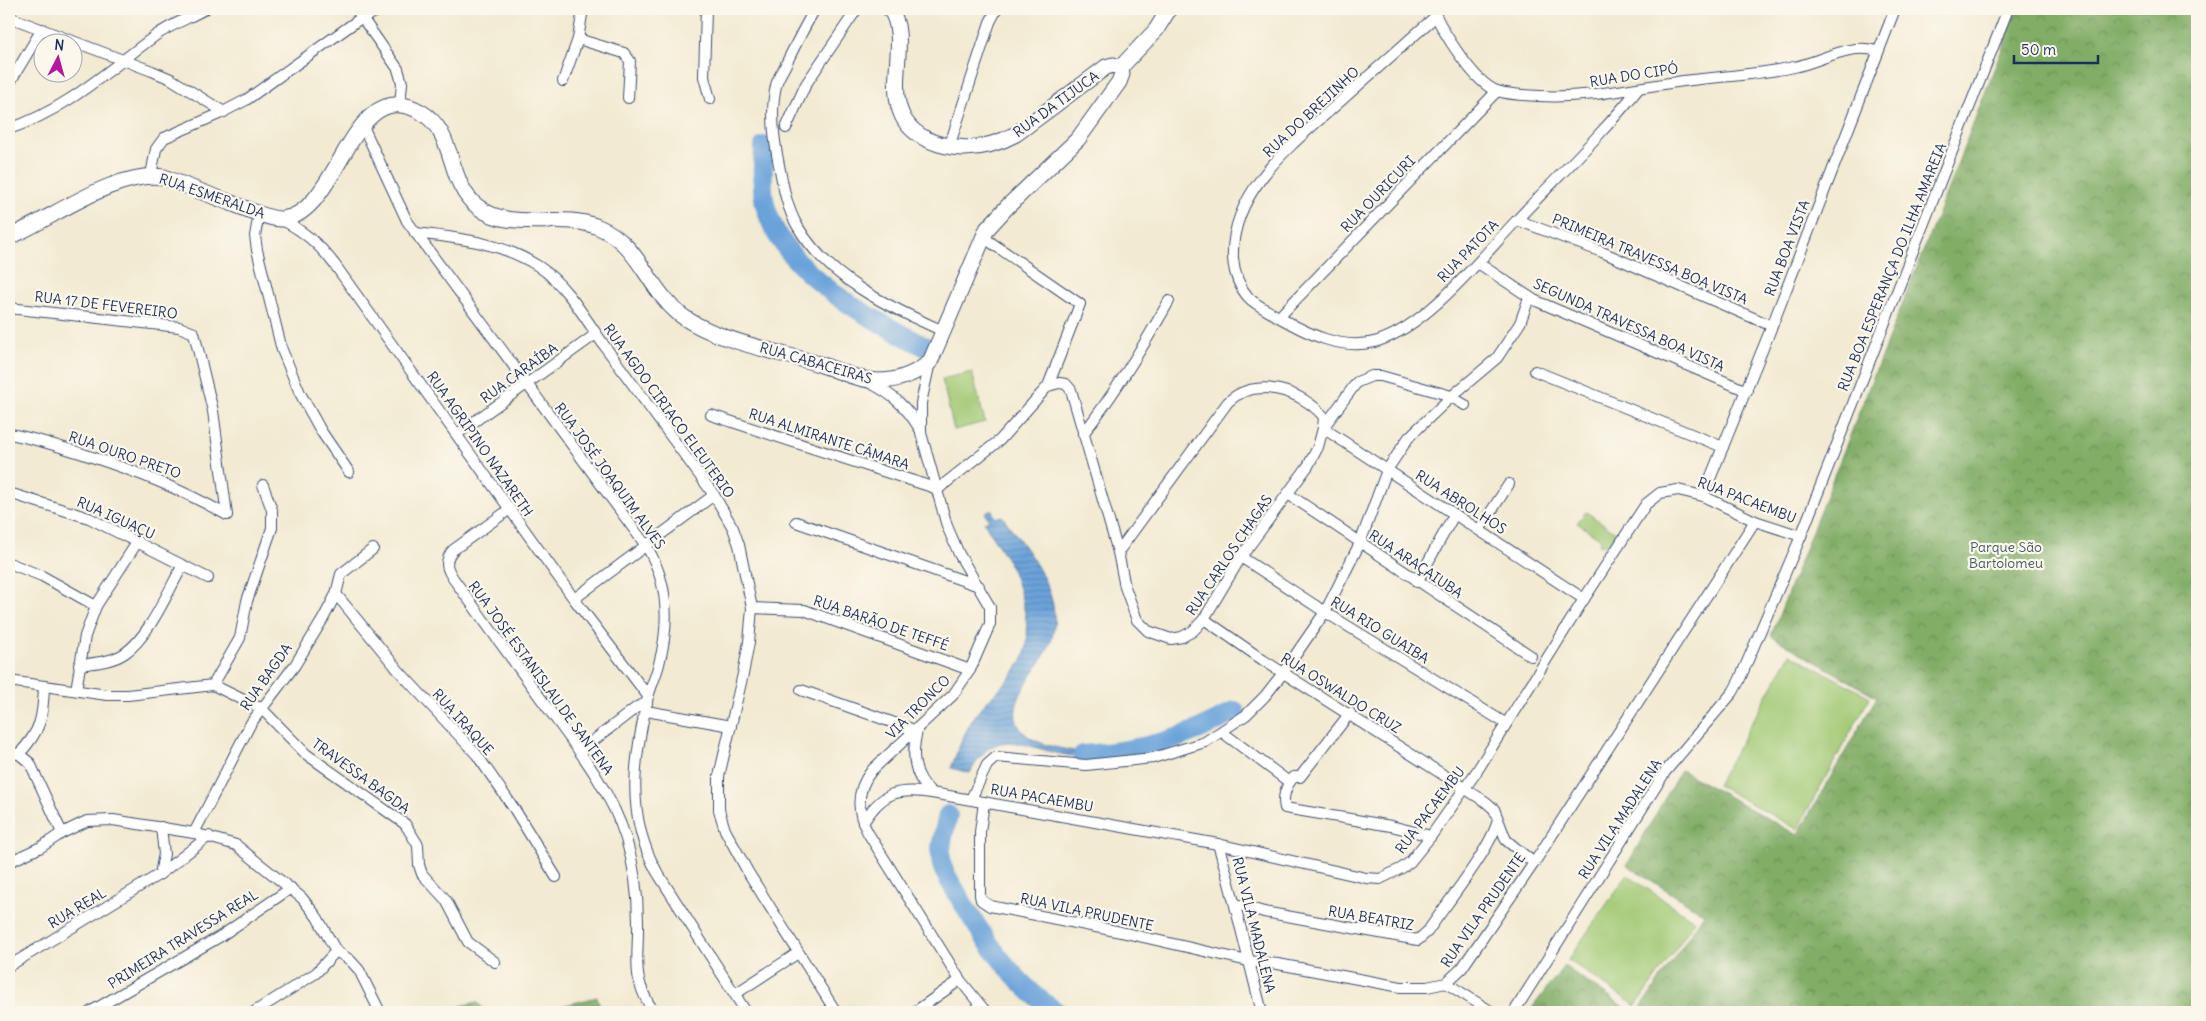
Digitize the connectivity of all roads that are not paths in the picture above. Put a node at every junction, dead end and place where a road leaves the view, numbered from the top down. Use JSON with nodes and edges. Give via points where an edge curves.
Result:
{"nodes":[{"id":1,"x":206,"y":9,"type":"edge"},
{"id":2,"x":383,"y":9,"type":"edge"},
{"id":3,"x":583,"y":9,"type":"edge"},
{"id":4,"x":706,"y":9,"type":"edge"},
{"id":5,"x":815,"y":9,"type":"edge"},
{"id":6,"x":857,"y":9,"type":"edge"},
{"id":7,"x":890,"y":9,"type":"edge"},
{"id":8,"x":997,"y":9,"type":"edge"},
{"id":9,"x":1169,"y":9,"type":"edge"},
{"id":10,"x":1895,"y":9,"type":"edge"},
{"id":11,"x":2008,"y":9,"type":"edge"},
{"id":12,"x":1435,"y":12,"type":"edge"},
{"id":13,"x":359,"y":13,"type":"edge"},
{"id":14,"x":9,"y":17,"type":"edge"},
{"id":15,"x":42,"y":29,"type":"junction"},
{"id":16,"x":578,"y":39,"type":"junction"},
{"id":17,"x":1877,"y":51,"type":"junction"},
{"id":18,"x":125,"y":59,"type":"junction"},
{"id":19,"x":1120,"y":67,"type":"junction"},
{"id":20,"x":564,"y":81,"type":"dead end"},
{"id":21,"x":9,"y":84,"type":"edge"},
{"id":22,"x":1638,"y":88,"type":"junction"},
{"id":23,"x":1497,"y":91,"type":"junction"},
{"id":24,"x":628,"y":98,"type":"dead end"},
{"id":25,"x":710,"y":99,"type":"dead end"},
{"id":26,"x":400,"y":105,"type":"junction"},
{"id":27,"x":224,"y":112,"type":"junction"},
{"id":28,"x":362,"y":124,"type":"junction"},
{"id":29,"x":786,"y":128,"type":"dead end"},
{"id":30,"x":9,"y":129,"type":"edge"},
{"id":31,"x":949,"y":147,"type":"junction"},
{"id":32,"x":151,"y":175,"type":"junction"},
{"id":33,"x":259,"y":213,"type":"junction"},
{"id":34,"x":280,"y":219,"type":"junction"},
{"id":35,"x":1517,"y":220,"type":"junction"},
{"id":36,"x":415,"y":233,"type":"junction"},
{"id":37,"x":9,"y":237,"type":"edge"},
{"id":38,"x":983,"y":237,"type":"junction"},
{"id":39,"x":1478,"y":263,"type":"junction"},
{"id":40,"x":1529,"y":298,"type":"junction"},
{"id":41,"x":1169,"y":301,"type":"dead end"},
{"id":42,"x":9,"y":308,"type":"edge"},
{"id":43,"x":1279,"y":317,"type":"junction"},
{"id":44,"x":1772,"y":326,"type":"junction"},
{"id":45,"x":944,"y":331,"type":"junction"},
{"id":46,"x":596,"y":334,"type":"junction"},
{"id":47,"x":930,"y":362,"type":"junction"},
{"id":48,"x":1535,"y":372,"type":"dead end"},
{"id":49,"x":864,"y":380,"type":"junction"},
{"id":50,"x":527,"y":385,"type":"junction"},
{"id":51,"x":1048,"y":386,"type":"junction"},
{"id":52,"x":1746,"y":391,"type":"junction"},
{"id":53,"x":1452,"y":396,"type":"junction"},
{"id":54,"x":1465,"y":405,"type":"dead end"},
{"id":55,"x":711,"y":415,"type":"dead end"},
{"id":56,"x":1323,"y":428,"type":"junction"},
{"id":57,"x":921,"y":433,"type":"junction"},
{"id":58,"x":9,"y":434,"type":"edge"},
{"id":59,"x":457,"y":434,"type":"junction"},
{"id":60,"x":1083,"y":434,"type":"junction"},
{"id":61,"x":1723,"y":447,"type":"junction"},
{"id":62,"x":1387,"y":470,"type":"junction"},
{"id":63,"x":349,"y":472,"type":"dead end"},
{"id":64,"x":1510,"y":484,"type":"dead end"},
{"id":65,"x":263,"y":485,"type":"dead end"},
{"id":66,"x":938,"y":489,"type":"junction"},
{"id":67,"x":9,"y":493,"type":"edge"},
{"id":68,"x":1288,"y":494,"type":"junction"},
{"id":69,"x":714,"y":495,"type":"junction"},
{"id":70,"x":1703,"y":496,"type":"junction"},
{"id":71,"x":510,"y":509,"type":"junction"},
{"id":72,"x":227,"y":515,"type":"joint"},
{"id":73,"x":1454,"y":515,"type":"junction"},
{"id":74,"x":1755,"y":521,"type":"junction"},
{"id":75,"x":796,"y":522,"type":"dead end"},
{"id":76,"x":1479,"y":530,"type":"junction"},
{"id":77,"x":1801,"y":536,"type":"junction"},
{"id":78,"x":138,"y":541,"type":"junction"},
{"id":79,"x":1360,"y":543,"type":"junction"},
{"id":80,"x":647,"y":547,"type":"junction"},
{"id":81,"x":373,"y":549,"type":"dead end"},
{"id":82,"x":1118,"y":552,"type":"junction"},
{"id":83,"x":1241,"y":557,"type":"junction"},
{"id":84,"x":9,"y":563,"type":"edge"},
{"id":85,"x":183,"y":565,"type":"junction"},
{"id":86,"x":208,"y":578,"type":"dead end"},
{"id":87,"x":1417,"y":582,"type":"junction"},
{"id":88,"x":979,"y":586,"type":"junction"},
{"id":89,"x":336,"y":594,"type":"junction"},
{"id":90,"x":574,"y":599,"type":"junction"},
{"id":91,"x":1584,"y":599,"type":"junction"},
{"id":92,"x":96,"y":606,"type":"junction"},
{"id":93,"x":752,"y":608,"type":"junction"},
{"id":94,"x":1325,"y":612,"type":"junction"},
{"id":95,"x":1204,"y":619,"type":"junction"},
{"id":96,"x":1531,"y":656,"type":"dead end"},
{"id":97,"x":79,"y":665,"type":"junction"},
{"id":98,"x":970,"y":670,"type":"junction"},
{"id":99,"x":1283,"y":673,"type":"junction"},
{"id":100,"x":9,"y":681,"type":"edge"},
{"id":101,"x":213,"y":685,"type":"junction"},
{"id":102,"x":44,"y":686,"type":"junction"},
{"id":103,"x":76,"y":690,"type":"junction"},
{"id":104,"x":801,"y":690,"type":"dead end"},
{"id":105,"x":647,"y":703,"type":"junction"},
{"id":106,"x":262,"y":709,"type":"junction"},
{"id":107,"x":1350,"y":713,"type":"junction"},
{"id":108,"x":1505,"y":724,"type":"junction"},
{"id":109,"x":730,"y":726,"type":"junction"},
{"id":110,"x":917,"y":730,"type":"junction"},
{"id":111,"x":1222,"y":732,"type":"junction"},
{"id":112,"x":580,"y":751,"type":"junction"},
{"id":113,"x":14,"y":754,"type":"edge"},
{"id":114,"x":1289,"y":782,"type":"junction"},
{"id":115,"x":1465,"y":789,"type":"junction"},
{"id":116,"x":932,"y":793,"type":"junction"},
{"id":117,"x":971,"y":799,"type":"junction"},
{"id":118,"x":984,"y":802,"type":"junction"},
{"id":119,"x":1498,"y":819,"type":"junction"},
{"id":120,"x":862,"y":823,"type":"junction"},
{"id":121,"x":160,"y":827,"type":"junction"},
{"id":122,"x":62,"y":833,"type":"junction"},
{"id":123,"x":194,"y":833,"type":"junction"},
{"id":124,"x":209,"y":836,"type":"junction"},
{"id":125,"x":1430,"y":836,"type":"junction"},
{"id":126,"x":1218,"y":844,"type":"junction"},
{"id":127,"x":9,"y":862,"type":"edge"},
{"id":128,"x":1534,"y":863,"type":"junction"},
{"id":129,"x":160,"y":874,"type":"junction"},
{"id":130,"x":556,"y":877,"type":"dead end"},
{"id":131,"x":291,"y":888,"type":"junction"},
{"id":132,"x":1236,"y":904,"type":"junction"},
{"id":133,"x":336,"y":951,"type":"junction"},
{"id":134,"x":798,"y":953,"type":"junction"},
{"id":135,"x":1248,"y":961,"type":"junction"},
{"id":136,"x":495,"y":962,"type":"dead end"},
{"id":137,"x":9,"y":966,"type":"edge"},
{"id":138,"x":960,"y":980,"type":"junction"},
{"id":139,"x":1446,"y":983,"type":"junction"},
{"id":140,"x":735,"y":994,"type":"junction"},
{"id":141,"x":916,"y":1010,"type":"dead end"},
{"id":142,"x":90,"y":1012,"type":"edge"},
{"id":143,"x":254,"y":1012,"type":"edge"},
{"id":144,"x":380,"y":1012,"type":"edge"},
{"id":145,"x":654,"y":1012,"type":"edge"},
{"id":146,"x":746,"y":1012,"type":"edge"},
{"id":147,"x":836,"y":1012,"type":"edge"},
{"id":148,"x":986,"y":1012,"type":"edge"},
{"id":149,"x":1262,"y":1012,"type":"edge"},
{"id":150,"x":1492,"y":1012,"type":"edge"},
{"id":151,"x":1514,"y":1012,"type":"edge"}],
"edges":[{"from":1,"to":18,"type":"street","via":[[156,35]]},
{"from":2,"to":13,"type":"street"},
{"from":3,"to":16,"type":"street"},
{"from":4,"to":25,"type":"street","via":[[704,77]]},
{"from":5,"to":45,"type":"street","via":[[776,86],[773,125],[777,157],[797,226],[830,266],[881,301]]},
{"from":6,"to":29,"type":"street","via":[[809,78]]},
{"from":7,"to":31,"type":"main road","name":"RUA DA TIJUCA","via":[[897,24],[898,102],[920,136]]},
{"from":8,"to":31,"type":"street"},
{"from":9,"to":19,"type":"main road","via":[[1156,30]]},
{"from":10,"to":17,"type":"street","name":"RUA BOA VISTA"},
{"from":11,"to":77,"type":"street","name":"RUA BOA ESPERANÇA DO ILHA AMAREIA"},
{"from":12,"to":23,"type":"street","via":[[1458,52],[1486,84]]},
{"from":12,"to":43,"type":"street","name":"RUA DO BREJINHO","via":[[1296,142],[1264,174],[1250,195],[1235,234],[1234,268],[1239,284],[1249,298]]},
{"from":13,"to":26,"type":"street","via":[[398,69],[402,83]]},
{"from":13,"to":27,"type":"street","via":[[246,100]]},
{"from":14,"to":15,"type":"street"},
{"from":15,"to":18,"type":"street"},
{"from":15,"to":21,"type":"street"},
{"from":16,"to":20,"type":"street"},
{"from":16,"to":24,"type":"street","via":[[628,56]]},
{"from":17,"to":22,"type":"street","name":"RUA DO CIPÓ","via":[[1854,48],[1811,64]]},
{"from":17,"to":44,"type":"street","name":"RUA BOA VISTA"},
{"from":18,"to":27,"type":"street","via":[[171,80]]},
{"from":18,"to":30,"type":"street","via":[[71,100]]},
{"from":19,"to":31,"type":"main road","name":"RUA DA TIJUCA","via":[[1106,67],[1004,140],[975,148]]},
{"from":19,"to":38,"type":"main road","via":[[1119,82],[1078,139],[1002,212]]},
{"from":22,"to":23,"type":"street","name":"RUA DO CIPÓ","via":[[1561,97]]},
{"from":22,"to":35,"type":"street","name":"RUA PATOTA","via":[[1606,129]]},
{"from":23,"to":43,"type":"street","name":"RUA OURICURI"},
{"from":26,"to":28,"type":"main road","via":[[385,108]]},
{"from":26,"to":49,"type":"main road","name":"RUA CABACEIRAS","via":[[418,110],[440,129],[466,195],[486,213],[509,219],[583,222],[598,227],[632,251],[669,304],[689,322]]},
{"from":27,"to":32,"type":"street","via":[[164,138],[156,149]]},
{"from":28,"to":34,"type":"main road","via":[[318,195],[294,215]]},
{"from":28,"to":36,"type":"street","name":"RUA JOSÉ JOAQUIM ALVES","via":[[397,204]]},
{"from":32,"to":33,"type":"main road","name":"RUA ESMERALDA"},
{"from":32,"to":37,"type":"main road","name":"RUA ESMERALDA","via":[[119,181]]},
{"from":33,"to":34,"type":"main road","name":"RUA ESMERALDA"},
{"from":33,"to":63,"type":"street","via":[[255,236],[257,250],[282,350],[300,393]]},
{"from":34,"to":59,"type":"street","name":"RUA AGRIPINO NAZARETH","via":[[308,234],[320,245]]},
{"from":35,"to":39,"type":"street","name":"RUA PATOTA"},
{"from":35,"to":44,"type":"street","name":"PRIMEIRA TRAVESSA BOA VISTA","via":[[1602,252]]},
{"from":36,"to":46,"type":"street","name":"RUA AGDO CIRIACO ELEUTERIO","via":[[472,241],[522,257],[550,275]]},
{"from":36,"to":50,"type":"street","name":"RUA JOSÉ JOAQUIM ALVES"},
{"from":38,"to":45,"type":"main road"},
{"from":38,"to":51,"type":"street","via":[[1080,304]]},
{"from":39,"to":40,"type":"street","name":"SEGUNDA TRAVESSA BOA VISTA"},
{"from":39,"to":43,"type":"street","name":"RUA PATOTA","via":[[1413,322],[1379,340],[1359,345],[1343,344],[1307,332]]},
{"from":40,"to":52,"type":"street","name":"SEGUNDA TRAVESSA BOA VISTA"},
{"from":40,"to":53,"type":"street","via":[[1520,323],[1497,358]]},
{"from":41,"to":60,"type":"street","via":[[1122,381]]},
{"from":42,"to":72,"type":"street","name":"RUA 17 DE FEVEREIRO","via":[[179,327],[194,333],[213,411]]},
{"from":44,"to":52,"type":"street","name":"RUA BOA VISTA"},
{"from":45,"to":47,"type":"main road"},
{"from":46,"to":50,"type":"street","name":"RUA CARAÍBA"},
{"from":46,"to":69,"type":"street","name":"RUA AGDO CIRIACO ELEUTERIO"},
{"from":47,"to":49,"type":"main road","name":"RUA CABACEIRAS","via":[[904,378]]},
{"from":47,"to":57,"type":"street","name":"VIA TRONCO","via":[[921,403]]},
{"from":48,"to":61,"type":"street"},
{"from":49,"to":57,"type":"street","via":[[898,400],[910,412]]},
{"from":50,"to":59,"type":"street","name":"RUA CARAÍBA"},
{"from":50,"to":80,"type":"street","name":"RUA JOSÉ JOAQUIM ALVES"},
{"from":51,"to":60,"type":"street","name":"RUA CARLOS CHAGAS","via":[[1066,384],[1071,390]]},
{"from":51,"to":66,"type":"street","via":[[1000,440]]},
{"from":52,"to":61,"type":"street","name":"RUA BOA VISTA"},
{"from":53,"to":54,"type":"street","name":"RUA CARLOS CHAGAS"},
{"from":53,"to":56,"type":"street","name":"RUA CARLOS CHAGAS","via":[[1372,376],[1357,382]]},
{"from":53,"to":62,"type":"street","via":[[1410,437]]},
{"from":55,"to":66,"type":"street","name":"RUA ALMIRANTE CÂMARA"},
{"from":56,"to":62,"type":"street","name":"RUA ABROLHOS"},
{"from":56,"to":68,"type":"street","name":"RUA CARLOS CHAGAS","via":[[1318,447]]},
{"from":56,"to":82,"type":"street","via":[[1324,416],[1290,393],[1255,387],[1236,394]]},
{"from":57,"to":66,"type":"street","name":"VIA TRONCO"},
{"from":58,"to":72,"type":"street","name":"RUA OURO PRETO","via":[[68,449],[152,477]]},
{"from":59,"to":71,"type":"street","name":"RUA AGRIPINO NAZARETH"},
{"from":60,"to":82,"type":"street","name":"RUA CARLOS CHAGAS"},
{"from":61,"to":70,"type":"street","name":"RUA BOA VISTA"},
{"from":62,"to":73,"type":"street","name":"RUA ABROLHOS"},
{"from":62,"to":79,"type":"street"},
{"from":64,"to":76,"type":"street"},
{"from":65,"to":101,"type":"street","via":[[272,510],[272,528],[247,601],[240,638]]},
{"from":66,"to":88,"type":"street","name":"VIA TRONCO","via":[[952,540]]},
{"from":67,"to":78,"type":"street","name":"RUA IGUAÇU","via":[[89,518]]},
{"from":68,"to":79,"type":"street","name":"RUA ARAÇAIUBA"},
{"from":68,"to":83,"type":"street","name":"RUA CARLOS CHAGAS"},
{"from":69,"to":80,"type":"street"},
{"from":69,"to":93,"type":"street","name":"RUA AGDO CIRIACO ELEUTERIO","via":[[739,545]]},
{"from":70,"to":74,"type":"street","name":"RUA PACAEMBU"},
{"from":70,"to":91,"type":"street","name":"RUA PACAEMBU","via":[[1667,490],[1654,497],[1646,504]]},
{"from":71,"to":90,"type":"street","name":"RUA AGRIPINO NAZARETH"},
{"from":71,"to":112,"type":"street","name":"RUA JOSÉ ESTANISLAU DE SANTENA","via":[[453,550],[446,562],[449,573]]},
{"from":73,"to":76,"type":"street","name":"RUA ABROLHOS"},
{"from":73,"to":87,"type":"street"},
{"from":74,"to":77,"type":"street","name":"RUA PACAEMBU"},
{"from":74,"to":128,"type":"street","name":"RUA VILA PRUDENTE"},
{"from":75,"to":88,"type":"street"},
{"from":76,"to":91,"type":"street","name":"RUA ABROLHOS"},
{"from":77,"to":151,"type":"street","name":"RUA VILA MADALENA","via":[[1733,692],[1665,772]]},
{"from":78,"to":85,"type":"street","name":"RUA IGUAÇU"},
{"from":78,"to":92,"type":"street"},
{"from":79,"to":87,"type":"street","name":"RUA ARAÇAIUBA"},
{"from":79,"to":94,"type":"street"},
{"from":80,"to":90,"type":"street"},
{"from":80,"to":105,"type":"street","name":"RUA JOSÉ JOAQUIM ALVES","via":[[660,571],[667,604],[662,653]]},
{"from":81,"to":89,"type":"street","name":"RUA BAGDA","via":[[341,574]]},
{"from":82,"to":95,"type":"street","name":"RUA CARLOS CHAGAS","via":[[1125,587],[1137,620],[1148,631],[1171,639],[1182,637]]},
{"from":83,"to":94,"type":"street","name":"RUA RIO GUAIBA"},
{"from":83,"to":95,"type":"street","name":"RUA CARLOS CHAGAS"},
{"from":84,"to":92,"type":"street","via":[[42,576]]},
{"from":85,"to":86,"type":"street","name":"RUA IGUAÇU"},
{"from":85,"to":97,"type":"street","via":[[133,647],[114,658]]},
{"from":87,"to":96,"type":"street","name":"RUA ARAÇAIUBA"},
{"from":88,"to":98,"type":"street","name":"VIA TRONCO","via":[[990,607],[990,624]]},
{"from":89,"to":106,"type":"street","name":"RUA BAGDA","via":[[295,665]]},
{"from":89,"to":130,"type":"street","name":"RUA IRAQUE","via":[[399,672],[476,755]]},
{"from":90,"to":105,"type":"street","name":"RUA AGRIPINO NAZARETH"},
{"from":91,"to":108,"type":"street","name":"RUA PACAEMBU"},
{"from":92,"to":97,"type":"street"},
{"from":93,"to":98,"type":"street","name":"RUA BARÃO DE TEFFÉ","via":[[804,610]]},
{"from":93,"to":109,"type":"street","name":"RUA AGDO CIRIACO ELEUTERIO","via":[[749,642]]},
{"from":94,"to":99,"type":"street"},
{"from":94,"to":108,"type":"street","name":"RUA RIO GUAIBA"},
{"from":95,"to":99,"type":"street","name":"RUA OSWALDO CRUZ"},
{"from":97,"to":103,"type":"street"},
{"from":98,"to":110,"type":"street","name":"VIA TRONCO","via":[[953,695]]},
{"from":99,"to":107,"type":"street","name":"RUA OSWALDO CRUZ"},
{"from":99,"to":111,"type":"street","via":[[1246,715]]},
{"from":100,"to":102,"type":"street"},
{"from":101,"to":103,"type":"street","via":[[128,695]]},
{"from":101,"to":106,"type":"street","name":"TRAVESSA BAGDA"},
{"from":102,"to":103,"type":"street"},
{"from":102,"to":113,"type":"street","via":[[44,709],[38,731]]},
{"from":104,"to":110,"type":"street"},
{"from":105,"to":109,"type":"street"},
{"from":105,"to":112,"type":"street","via":[[637,706]]},
{"from":105,"to":140,"type":"street","name":"RUA JOSÉ JOAQUIM ALVES","via":[[636,770],[635,803],[644,848],[665,887]]},
{"from":106,"to":123,"type":"street","name":"RUA BAGDA","via":[[233,756]]},
{"from":106,"to":136,"type":"street","name":"TRAVESSA BAGDA","via":[[306,754],[405,824],[418,845],[422,874],[446,900],[468,942]]},
{"from":107,"to":114,"type":"street","via":[[1300,778],[1294,777]]},
{"from":107,"to":115,"type":"street","name":"RUA OSWALDO CRUZ"},
{"from":108,"to":115,"type":"street","name":"RUA PACAEMBU"},
{"from":109,"to":134,"type":"street","name":"RUA AGDO CIRIACO ELEUTERIO","via":[[719,776],[721,817],[743,864]]},
{"from":110,"to":116,"type":"street","via":[[916,768],[924,786]]},
{"from":110,"to":120,"type":"street","name":"VIA TRONCO","via":[[864,780],[858,805]]},
{"from":111,"to":114,"type":"street"},
{"from":111,"to":117,"type":"street","via":[[1185,750],[1117,763],[1058,764],[996,756],[987,765]]},
{"from":112,"to":145,"type":"street","name":"RUA JOSÉ ESTANISLAU DE SANTENA","via":[[612,803],[626,838],[632,862],[638,921],[636,972],[640,987]]},
{"from":113,"to":122,"type":"street","via":[[25,758],[35,772]]},
{"from":114,"to":125,"type":"street","via":[[1285,808]]},
{"from":115,"to":119,"type":"street","via":[[1494,809]]},
{"from":115,"to":125,"type":"street","name":"RUA PACAEMBU"},
{"from":116,"to":117,"type":"street","name":"RUA PACAEMBU"},
{"from":116,"to":120,"type":"street","name":"RUA PACAEMBU","via":[[908,790],[888,795]]},
{"from":117,"to":118,"type":"street","name":"RUA PACAEMBU"},
{"from":118,"to":126,"type":"street","name":"RUA PACAEMBU"},
{"from":118,"to":135,"type":"street","name":"RUA VILA PRUDENTE","via":[[980,832],[980,896],[984,903]]},
{"from":119,"to":128,"type":"street","via":[[1506,840]]},
{"from":119,"to":132,"type":"street","name":"RUA BEATRIZ","via":[[1479,856],[1428,931],[1418,940]]},
{"from":120,"to":138,"type":"street","name":"VIA TRONCO"},
{"from":121,"to":122,"type":"street","via":[[100,820],[77,825]]},
{"from":121,"to":123,"type":"street"},
{"from":121,"to":129,"type":"street","via":[[164,854]]},
{"from":122,"to":127,"type":"street"},
{"from":123,"to":124,"type":"street"},
{"from":124,"to":129,"type":"street","name":"RUA REAL"},
{"from":124,"to":131,"type":"street","via":[[248,853]]},
{"from":125,"to":126,"type":"street","name":"RUA PACAEMBU","via":[[1410,862],[1380,879]]},
{"from":126,"to":132,"type":"street","name":"RUA VILA MADALENA"},
{"from":128,"to":139,"type":"street","name":"RUA VILA PRUDENTE","via":[[1462,968]]},
{"from":129,"to":137,"type":"street","name":"RUA REAL"},
{"from":131,"to":133,"type":"street","via":[[310,907]]},
{"from":131,"to":142,"type":"street","name":"PRIMEIRA TRAVESSA REAL","via":[[221,936]]},
{"from":132,"to":135,"type":"street","name":"RUA VILA MADALENA"},
{"from":133,"to":143,"type":"street","via":[[316,973]]},
{"from":133,"to":144,"type":"street","via":[[359,970]]},
{"from":134,"to":140,"type":"street"},
{"from":134,"to":147,"type":"street","name":"RUA AGDO CIRIACO ELEUTERIO"},
{"from":135,"to":139,"type":"street","name":"RUA VILA PRUDENTE","via":[[1401,987]]},
{"from":135,"to":149,"type":"street","name":"RUA VILA MADALENA"},
{"from":138,"to":141,"type":"street"},
{"from":138,"to":148,"type":"street","name":"VIA TRONCO"},
{"from":139,"to":150,"type":"street"},
{"from":140,"to":146,"type":"street","name":"RUA JOSÉ JOAQUIM ALVES"}]}
